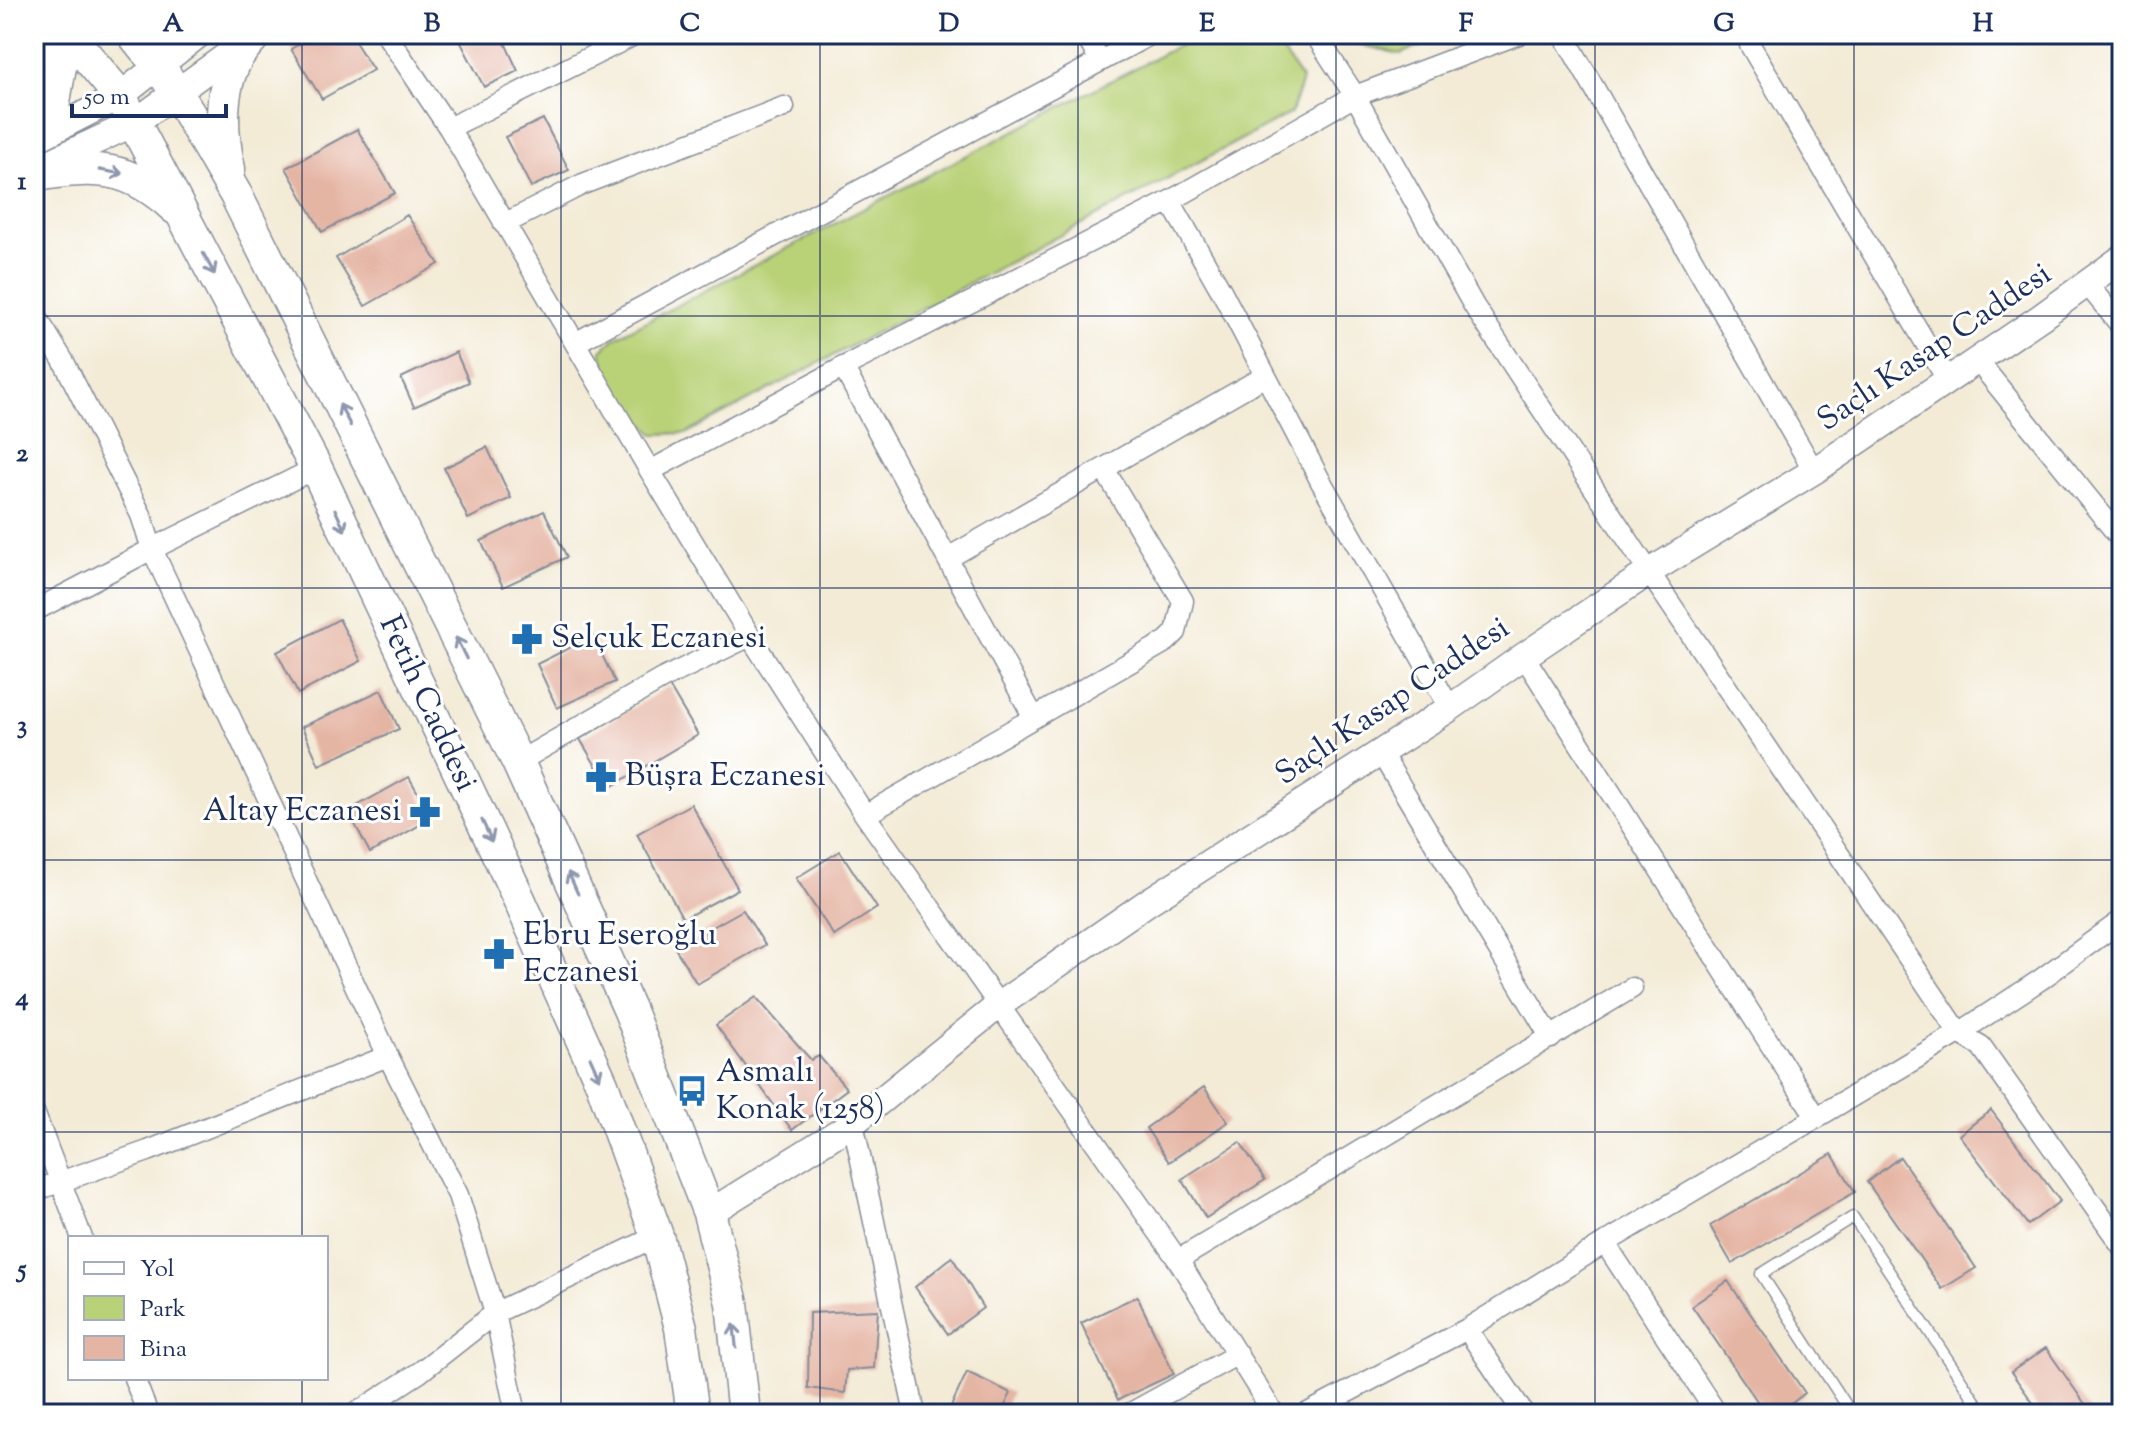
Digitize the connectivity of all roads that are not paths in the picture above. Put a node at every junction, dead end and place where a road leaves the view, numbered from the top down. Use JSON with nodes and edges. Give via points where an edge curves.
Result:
{"nodes":[{"id":1,"x":52,"y":34,"type":"edge"},
{"id":2,"x":68,"y":34,"type":"edge"},
{"id":3,"x":133,"y":34,"type":"edge"},
{"id":4,"x":199,"y":34,"type":"edge"},
{"id":5,"x":386,"y":34,"type":"edge"},
{"id":6,"x":636,"y":34,"type":"edge"},
{"id":7,"x":1085,"y":34,"type":"edge"},
{"id":8,"x":1151,"y":34,"type":"edge"},
{"id":9,"x":1315,"y":34,"type":"edge"},
{"id":10,"x":1519,"y":34,"type":"edge"},
{"id":11,"x":1563,"y":34,"type":"edge"},
{"id":12,"x":255,"y":35,"type":"edge"},
{"id":13,"x":1750,"y":45,"type":"dead end"},
{"id":14,"x":1100,"y":61,"type":"junction"},
{"id":15,"x":158,"y":65,"type":"junction"},
{"id":16,"x":177,"y":93,"type":"junction"},
{"id":17,"x":1355,"y":96,"type":"junction"},
{"id":18,"x":784,"y":107,"type":"dead end"},
{"id":19,"x":127,"y":109,"type":"junction"},
{"id":20,"x":449,"y":128,"type":"junction"},
{"id":21,"x":34,"y":132,"type":"edge"},
{"id":22,"x":34,"y":140,"type":"edge"},
{"id":23,"x":34,"y":172,"type":"edge"},
{"id":24,"x":236,"y":195,"type":"junction"},
{"id":25,"x":1170,"y":201,"type":"junction"},
{"id":26,"x":504,"y":224,"type":"junction"},
{"id":27,"x":191,"y":230,"type":"junction"},
{"id":28,"x":2122,"y":258,"type":"edge"},
{"id":29,"x":2087,"y":284,"type":"junction"},
{"id":30,"x":34,"y":313,"type":"edge"},
{"id":31,"x":2122,"y":327,"type":"edge"},
{"id":32,"x":575,"y":343,"type":"junction"},
{"id":33,"x":1977,"y":360,"type":"junction"},
{"id":34,"x":843,"y":367,"type":"junction"},
{"id":35,"x":1265,"y":376,"type":"junction"},
{"id":36,"x":1948,"y":381,"type":"junction"},
{"id":37,"x":316,"y":468,"type":"junction"},
{"id":38,"x":1104,"y":469,"type":"junction"},
{"id":39,"x":650,"y":471,"type":"junction"},
{"id":40,"x":1814,"y":471,"type":"junction"},
{"id":41,"x":2122,"y":540,"type":"edge"},
{"id":42,"x":152,"y":549,"type":"junction"},
{"id":43,"x":948,"y":558,"type":"junction"},
{"id":44,"x":1649,"y":572,"type":"junction"},
{"id":45,"x":34,"y":611,"type":"edge"},
{"id":46,"x":750,"y":636,"type":"junction"},
{"id":47,"x":1524,"y":656,"type":"junction"},
{"id":48,"x":1450,"y":708,"type":"junction"},
{"id":49,"x":1033,"y":716,"type":"junction"},
{"id":50,"x":1381,"y":753,"type":"junction"},
{"id":51,"x":518,"y":762,"type":"junction"},
{"id":52,"x":865,"y":815,"type":"junction"},
{"id":53,"x":2122,"y":920,"type":"edge"},
{"id":54,"x":1632,"y":988,"type":"dead end"},
{"id":55,"x":999,"y":1005,"type":"junction"},
{"id":56,"x":1959,"y":1033,"type":"junction"},
{"id":57,"x":1551,"y":1038,"type":"junction"},
{"id":58,"x":388,"y":1056,"type":"junction"},
{"id":59,"x":34,"y":1112,"type":"edge"},
{"id":60,"x":1817,"y":1118,"type":"junction"},
{"id":61,"x":853,"y":1123,"type":"junction"},
{"id":62,"x":61,"y":1183,"type":"junction"},
{"id":63,"x":34,"y":1191,"type":"edge"},
{"id":64,"x":709,"y":1213,"type":"junction"},
{"id":65,"x":81,"y":1236,"type":"edge"},
{"id":66,"x":657,"y":1236,"type":"junction"},
{"id":67,"x":1605,"y":1243,"type":"junction"},
{"id":68,"x":2122,"y":1246,"type":"edge"},
{"id":69,"x":1178,"y":1260,"type":"junction"},
{"id":70,"x":495,"y":1313,"type":"junction"},
{"id":71,"x":1467,"y":1329,"type":"junction"},
{"id":72,"x":1238,"y":1354,"type":"junction"},
{"id":73,"x":135,"y":1380,"type":"edge"},
{"id":74,"x":148,"y":1414,"type":"edge"},
{"id":75,"x":355,"y":1414,"type":"edge"},
{"id":76,"x":516,"y":1414,"type":"edge"},
{"id":77,"x":693,"y":1414,"type":"edge"},
{"id":78,"x":744,"y":1414,"type":"edge"},
{"id":79,"x":915,"y":1414,"type":"edge"},
{"id":80,"x":1129,"y":1414,"type":"edge"},
{"id":81,"x":1274,"y":1414,"type":"edge"},
{"id":82,"x":1306,"y":1414,"type":"edge"},
{"id":83,"x":1524,"y":1414,"type":"edge"},
{"id":84,"x":1717,"y":1414,"type":"edge"},
{"id":85,"x":1852,"y":1414,"type":"edge"},
{"id":86,"x":1984,"y":1414,"type":"edge"}],
"edges":[{"from":1,"to":21,"type":"main road","via":[[60,66],[52,114]]},
{"from":2,"to":19,"type":"main road","name":"Fetih Caddesi"},
{"from":3,"to":15,"type":"main road","name":"Fetih Caddesi"},
{"from":4,"to":15,"type":"street"},
{"from":5,"to":20,"type":"street"},
{"from":6,"to":20,"type":"street"},
{"from":7,"to":14,"type":"street"},
{"from":8,"to":14,"type":"street"},
{"from":9,"to":17,"type":"street"},
{"from":10,"to":17,"type":"street"},
{"from":11,"to":40,"type":"street"},
{"from":12,"to":16,"type":"street"},
{"from":12,"to":24,"type":"main road","via":[[238,56],[224,99],[224,142]]},
{"from":13,"to":36,"type":"street"},
{"from":14,"to":32,"type":"street"},
{"from":15,"to":16,"type":"main road","name":"Fetih Caddesi"},
{"from":15,"to":19,"type":"street"},
{"from":16,"to":19,"type":"street"},
{"from":16,"to":24,"type":"main road","name":"Fetih Caddesi"},
{"from":17,"to":25,"type":"street"},
{"from":17,"to":44,"type":"street","via":[[1474,306]]},
{"from":18,"to":26,"type":"street","via":[[583,184]]},
{"from":19,"to":22,"type":"street"},
{"from":19,"to":23,"type":"street"},
{"from":19,"to":27,"type":"main road","name":"Fetih Caddesi"},
{"from":20,"to":26,"type":"street"},
{"from":23,"to":27,"type":"main road","one_way":true,"via":[[91,169],[127,175],[154,189]]},
{"from":51,"to":24,"type":"main road","name":"Fetih Caddesi","one_way":true},
{"from":25,"to":34,"type":"street"},
{"from":25,"to":35,"type":"street"},
{"from":26,"to":32,"type":"street"},
{"from":27,"to":37,"type":"main road","name":"Fetih Caddesi","one_way":true},
{"from":28,"to":29,"type":"street","name":"Saçlı Kasap Caddesi"},
{"from":29,"to":31,"type":"street"},
{"from":29,"to":33,"type":"street","name":"Saçlı Kasap Caddesi"},
{"from":30,"to":42,"type":"street","via":[[99,431]]},
{"from":32,"to":39,"type":"street"},
{"from":33,"to":36,"type":"street","name":"Saçlı Kasap Caddesi"},
{"from":33,"to":41,"type":"street"},
{"from":34,"to":39,"type":"street"},
{"from":34,"to":43,"type":"street"},
{"from":35,"to":38,"type":"street"},
{"from":35,"to":48,"type":"street"},
{"from":36,"to":40,"type":"street","name":"Saçlı Kasap Caddesi"},
{"from":37,"to":42,"type":"street"},
{"from":37,"to":66,"type":"main road","name":"Fetih Caddesi","one_way":true,"via":[[602,1084]]},
{"from":38,"to":43,"type":"street"},
{"from":38,"to":49,"type":"street","via":[[1183,601],[1180,619],[1167,641]]},
{"from":39,"to":46,"type":"street"},
{"from":40,"to":44,"type":"street","name":"Saçlı Kasap Caddesi"},
{"from":42,"to":45,"type":"street"},
{"from":42,"to":58,"type":"street"},
{"from":43,"to":49,"type":"street"},
{"from":44,"to":47,"type":"street","name":"Saçlı Kasap Caddesi"},
{"from":44,"to":56,"type":"street"},
{"from":46,"to":51,"type":"street","via":[[662,679]]},
{"from":46,"to":52,"type":"street"},
{"from":47,"to":48,"type":"street","name":"Saçlı Kasap Caddesi"},
{"from":47,"to":60,"type":"street"},
{"from":48,"to":50,"type":"street","name":"Saçlı Kasap Caddesi"},
{"from":49,"to":52,"type":"street"},
{"from":50,"to":55,"type":"street","name":"Saçlı Kasap Caddesi"},
{"from":50,"to":57,"type":"street"},
{"from":64,"to":51,"type":"main road","name":"Fetih Caddesi","one_way":true,"via":[[630,1011]]},
{"from":52,"to":55,"type":"street"},
{"from":53,"to":56,"type":"street"},
{"from":54,"to":57,"type":"street"},
{"from":55,"to":61,"type":"street","name":"Saçlı Kasap Caddesi"},
{"from":55,"to":69,"type":"street"},
{"from":56,"to":60,"type":"street"},
{"from":56,"to":68,"type":"street","via":[[1981,1046]]},
{"from":57,"to":69,"type":"street"},
{"from":58,"to":62,"type":"street"},
{"from":58,"to":70,"type":"street","via":[[458,1195]]},
{"from":59,"to":62,"type":"street"},
{"from":60,"to":67,"type":"street"},
{"from":61,"to":64,"type":"street","name":"Saçlı Kasap Caddesi"},
{"from":61,"to":79,"type":"street"},
{"from":62,"to":63,"type":"street"},
{"from":62,"to":65,"type":"street"},
{"from":78,"to":64,"type":"main road","name":"Fetih Caddesi","one_way":true,"via":[[732,1303]]},
{"from":66,"to":70,"type":"street"},
{"from":66,"to":77,"type":"main road","name":"Fetih Caddesi","via":[[681,1328]]},
{"from":67,"to":71,"type":"street"},
{"from":67,"to":84,"type":"street"},
{"from":69,"to":72,"type":"street"},
{"from":70,"to":75,"type":"street"},
{"from":70,"to":76,"type":"street"},
{"from":71,"to":82,"type":"street"},
{"from":71,"to":83,"type":"street"},
{"from":72,"to":80,"type":"street"},
{"from":72,"to":81,"type":"street"},
{"from":73,"to":74,"type":"street"},
{"from":85,"to":86,"type":"lane","via":[[1761,1274],[1853,1217]]}]}
